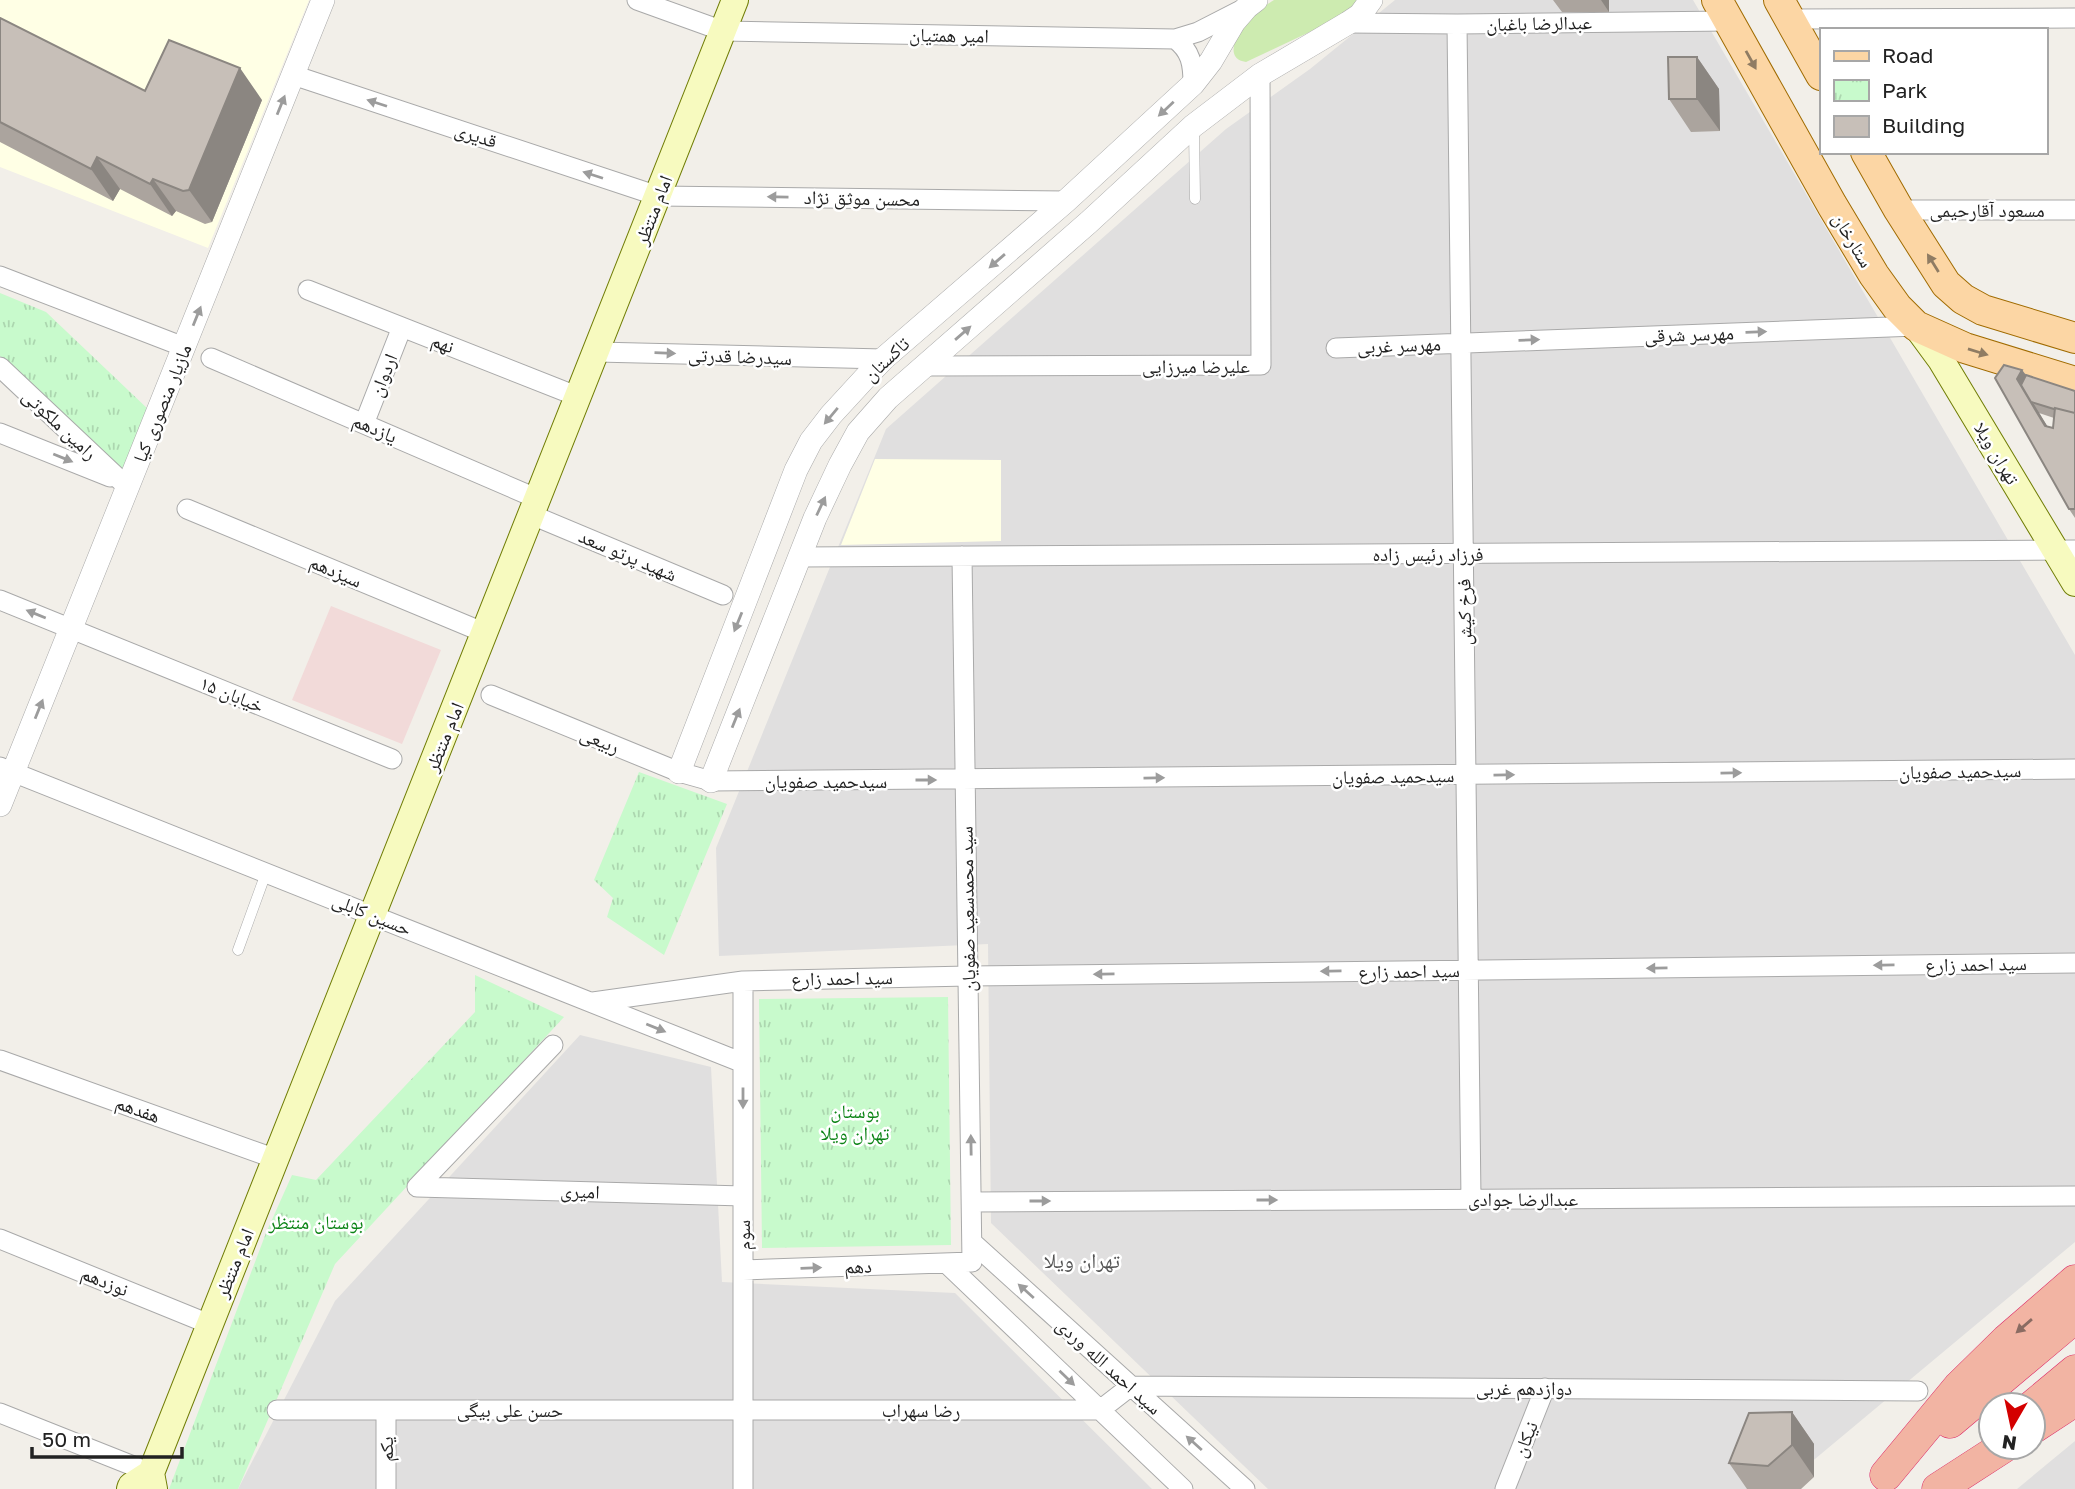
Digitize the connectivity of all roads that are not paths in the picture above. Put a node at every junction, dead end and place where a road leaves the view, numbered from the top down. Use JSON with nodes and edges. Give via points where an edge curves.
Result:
{"nodes":[{"id":1,"x":323,"y":0,"type":"edge"},
{"id":2,"x":637,"y":0,"type":"edge"},
{"id":3,"x":735,"y":0,"type":"edge"},
{"id":4,"x":1371,"y":0,"type":"edge"},
{"id":5,"x":1252,"y":3,"type":"edge"},
{"id":6,"x":1723,"y":10,"type":"edge"},
{"id":7,"x":1785,"y":10,"type":"edge"},
{"id":8,"x":2075,"y":19,"type":"edge"},
{"id":9,"x":1348,"y":23,"type":"junction"},
{"id":10,"x":1457,"y":24,"type":"junction"},
{"id":11,"x":723,"y":31,"type":"junction"},
{"id":12,"x":1175,"y":39,"type":"junction"},
{"id":13,"x":1820,"y":73,"type":"edge"},
{"id":14,"x":293,"y":75,"type":"junction"},
{"id":15,"x":1259,"y":75,"type":"junction"},
{"id":16,"x":1193,"y":84,"type":"junction"},
{"id":17,"x":1194,"y":126,"type":"junction"},
{"id":18,"x":1867,"y":154,"type":"edge"},
{"id":19,"x":1109,"y":162,"type":"junction"},
{"id":20,"x":1129,"y":186,"type":"junction"},
{"id":21,"x":658,"y":196,"type":"junction"},
{"id":22,"x":1195,"y":199,"type":"dead end"},
{"id":23,"x":1066,"y":201,"type":"junction"},
{"id":24,"x":1899,"y":210,"type":"junction"},
{"id":25,"x":2075,"y":210,"type":"edge"},
{"id":26,"x":0,"y":276,"type":"edge"},
{"id":27,"x":308,"y":290,"type":"dead end"},
{"id":28,"x":1916,"y":326,"type":"junction"},
{"id":29,"x":402,"y":327,"type":"junction"},
{"id":30,"x":2075,"y":338,"type":"edge"},
{"id":31,"x":1461,"y":343,"type":"junction"},
{"id":32,"x":184,"y":347,"type":"junction"},
{"id":33,"x":1336,"y":348,"type":"dead end"},
{"id":34,"x":597,"y":352,"type":"junction"},
{"id":35,"x":211,"y":358,"type":"dead end"},
{"id":36,"x":883,"y":359,"type":"junction"},
{"id":37,"x":925,"y":366,"type":"junction"},
{"id":38,"x":0,"y":367,"type":"edge"},
{"id":39,"x":2075,"y":382,"type":"edge"},
{"id":40,"x":579,"y":397,"type":"junction"},
{"id":41,"x":364,"y":424,"type":"junction"},
{"id":42,"x":0,"y":433,"type":"edge"},
{"id":43,"x":125,"y":483,"type":"junction"},
{"id":44,"x":535,"y":507,"type":"junction"},
{"id":45,"x":187,"y":509,"type":"dead end"},
{"id":46,"x":768,"y":546,"type":"junction"},
{"id":47,"x":2066,"y":550,"type":"edge"},
{"id":48,"x":1464,"y":554,"type":"junction"},
{"id":49,"x":962,"y":556,"type":"junction"},
{"id":50,"x":800,"y":557,"type":"junction"},
{"id":51,"x":2075,"y":583,"type":"edge"},
{"id":52,"x":723,"y":595,"type":"dead end"},
{"id":53,"x":0,"y":600,"type":"edge"},
{"id":54,"x":71,"y":628,"type":"junction"},
{"id":55,"x":485,"y":633,"type":"junction"},
{"id":56,"x":491,"y":695,"type":"dead end"},
{"id":57,"x":392,"y":759,"type":"dead end"},
{"id":58,"x":2075,"y":769,"type":"edge"},
{"id":59,"x":7,"y":770,"type":"edge"},
{"id":60,"x":679,"y":772,"type":"junction"},
{"id":61,"x":1466,"y":775,"type":"junction"},
{"id":62,"x":965,"y":780,"type":"junction"},
{"id":63,"x":711,"y":781,"type":"junction"},
{"id":64,"x":0,"y":806,"type":"edge"},
{"id":65,"x":267,"y":873,"type":"junction"},
{"id":66,"x":373,"y":915,"type":"junction"},
{"id":67,"x":238,"y":950,"type":"dead end"},
{"id":68,"x":2075,"y":963,"type":"edge"},
{"id":69,"x":1469,"y":970,"type":"junction"},
{"id":70,"x":968,"y":976,"type":"junction"},
{"id":71,"x":743,"y":981,"type":"junction"},
{"id":72,"x":593,"y":1002,"type":"junction"},
{"id":73,"x":553,"y":1045,"type":"dead end"},
{"id":74,"x":0,"y":1060,"type":"edge"},
{"id":75,"x":743,"y":1063,"type":"junction"},
{"id":76,"x":275,"y":1158,"type":"junction"},
{"id":77,"x":743,"y":1196,"type":"junction"},
{"id":78,"x":2075,"y":1196,"type":"edge"},
{"id":79,"x":1471,"y":1199,"type":"junction"},
{"id":80,"x":972,"y":1202,"type":"junction"},
{"id":81,"x":0,"y":1239,"type":"edge"},
{"id":82,"x":972,"y":1242,"type":"junction"},
{"id":83,"x":972,"y":1262,"type":"joint"},
{"id":84,"x":946,"y":1264,"type":"junction"},
{"id":85,"x":743,"y":1270,"type":"junction"},
{"id":86,"x":2075,"y":1281,"type":"edge"},
{"id":87,"x":2075,"y":1317,"type":"edge"},
{"id":88,"x":209,"y":1324,"type":"junction"},
{"id":89,"x":2075,"y":1381,"type":"edge"},
{"id":90,"x":1131,"y":1386,"type":"junction"},
{"id":91,"x":1545,"y":1388,"type":"junction"},
{"id":92,"x":1918,"y":1391,"type":"dead end"},
{"id":93,"x":2047,"y":1398,"type":"edge"},
{"id":94,"x":277,"y":1410,"type":"dead end"},
{"id":95,"x":386,"y":1410,"type":"junction"},
{"id":96,"x":743,"y":1410,"type":"junction"},
{"id":97,"x":1100,"y":1410,"type":"junction"},
{"id":98,"x":2047,"y":1412,"type":"edge"},
{"id":99,"x":0,"y":1413,"type":"edge"},
{"id":100,"x":1977,"y":1454,"type":"edge"},
{"id":101,"x":1981,"y":1461,"type":"edge"},
{"id":102,"x":153,"y":1481,"type":"edge"},
{"id":103,"x":1878,"y":1482,"type":"edge"},
{"id":104,"x":130,"y":1489,"type":"edge"},
{"id":105,"x":386,"y":1489,"type":"edge"},
{"id":106,"x":743,"y":1489,"type":"edge"},
{"id":107,"x":1183,"y":1489,"type":"edge"},
{"id":108,"x":1245,"y":1489,"type":"edge"},
{"id":109,"x":1505,"y":1489,"type":"edge"},
{"id":110,"x":1937,"y":1489,"type":"edge"}],
"edges":[{"from":1,"to":14,"type":"street","name":"مازیار منصوری کیا"},
{"from":2,"to":11,"type":"street","name":"امیر همتیان"},
{"from":3,"to":11,"type":"main road","name":"امام منتظر"},
{"from":4,"to":9,"type":"street","name":"تاکستان"},
{"from":5,"to":12,"type":"street"},
{"from":5,"to":16,"type":"street","name":"تاکستان"},
{"from":6,"to":10,"type":"street","name":"عبدالرضا باغبان"},
{"from":6,"to":28,"type":"main road","name":"ستارخان","one_way":true,"via":[[1874,275]]},
{"from":7,"to":8,"type":"street"},
{"from":7,"to":13,"type":"main road"},
{"from":9,"to":10,"type":"street","name":"عبدالرضا باغبان"},
{"from":9,"to":15,"type":"street","name":"تاکستان"},
{"from":10,"to":31,"type":"street","name":"فرخ کیش"},
{"from":11,"to":12,"type":"street","name":"امیر همتیان"},
{"from":11,"to":21,"type":"main road","name":"امام منتظر"},
{"from":12,"to":16,"type":"street","via":[[1192,61]]},
{"from":21,"to":14,"type":"street","name":"قدیری","one_way":true},
{"from":32,"to":14,"type":"street","name":"مازیار منصوری کیا","one_way":true},
{"from":15,"to":17,"type":"street","name":"تاکستان"},
{"from":15,"to":37,"type":"street","name":"علیرضا میرزایی","via":[[1261,365]]},
{"from":16,"to":19,"type":"street","name":"تاکستان","one_way":true},
{"from":17,"to":20,"type":"street","name":"تاکستان"},
{"from":17,"to":22,"type":"lane"},
{"from":18,"to":24,"type":"main road"},
{"from":19,"to":20,"type":"street"},
{"from":19,"to":23,"type":"street","name":"تاکستان"},
{"from":37,"to":20,"type":"street","name":"تاکستان","one_way":true},
{"from":23,"to":21,"type":"street","name":"محسن موثق نژاد","one_way":true},
{"from":21,"to":34,"type":"main road","name":"امام منتظر"},
{"from":23,"to":36,"type":"street","name":"تاکستان","one_way":true},
{"from":24,"to":25,"type":"street","name":"مسعود آقارحیمی"},
{"from":30,"to":24,"type":"main road","one_way":true,"via":[[1983,310],[1963,299],[1946,284]]},
{"from":26,"to":32,"type":"street"},
{"from":27,"to":29,"type":"street","name":"نهم"},
{"from":31,"to":28,"type":"street","name":"مهرسر شرقی","one_way":true},
{"from":28,"to":39,"type":"main road","name":"ستارخان","one_way":true,"via":[[1965,348]]},
{"from":28,"to":47,"type":"main road","name":"تهران ویلا"},
{"from":29,"to":40,"type":"street","name":"نهم"},
{"from":29,"to":41,"type":"street","name":"اردوان"},
{"from":31,"to":33,"type":"street","name":"مهرسر غربی"},
{"from":31,"to":48,"type":"street","name":"فرخ کیش"},
{"from":32,"to":43,"type":"street","name":"مازیار منصوری کیا"},
{"from":34,"to":36,"type":"street","name":"سیدرضا قدرتی","one_way":true},
{"from":34,"to":40,"type":"main road","name":"امام منتظر"},
{"from":35,"to":41,"type":"street","name":"یازدهم"},
{"from":36,"to":46,"type":"street","name":"تاکستان","one_way":true,"via":[[811,441]]},
{"from":50,"to":37,"type":"street","name":"تاکستان","one_way":true,"via":[[858,432]]},
{"from":38,"to":43,"type":"street","name":"رامین ملکوتی"},
{"from":40,"to":44,"type":"main road","name":"امام منتظر"},
{"from":41,"to":44,"type":"street","name":"یازدهم"},
{"from":42,"to":43,"type":"street","one_way":true},
{"from":43,"to":54,"type":"street","name":"مازیار منصوری کیا"},
{"from":44,"to":52,"type":"street","name":"شهید پرتو سعد"},
{"from":44,"to":55,"type":"main road","name":"امام منتظر"},
{"from":45,"to":55,"type":"street","name":"سیزدهم"},
{"from":46,"to":50,"type":"street"},
{"from":46,"to":60,"type":"street","name":"تاکستان","one_way":true},
{"from":47,"to":48,"type":"street","name":"فرزاد رئیس زاده"},
{"from":47,"to":51,"type":"main road","name":"تهران ویلا"},
{"from":48,"to":49,"type":"street","name":"فرزاد رئیس زاده"},
{"from":48,"to":61,"type":"street","name":"فرخ کیش"},
{"from":49,"to":50,"type":"street","name":"فرزاد رئیس زاده"},
{"from":49,"to":62,"type":"street","name":"سید محمدسعید صفویان"},
{"from":63,"to":50,"type":"street","name":"تاکستان","one_way":true},
{"from":54,"to":53,"type":"street","name":"خیابان ۱۵","one_way":true},
{"from":54,"to":57,"type":"street","name":"خیابان ۱۵"},
{"from":59,"to":54,"type":"street","name":"مازیار منصوری کیا","one_way":true},
{"from":55,"to":66,"type":"main road","name":"امام منتظر"},
{"from":56,"to":60,"type":"street","name":"ربیعی"},
{"from":61,"to":58,"type":"street","name":"سیدحمید صفویان","one_way":true},
{"from":59,"to":64,"type":"street","name":"مازیار منصوری کیا"},
{"from":59,"to":65,"type":"street","name":"حسین کابلی"},
{"from":60,"to":63,"type":"street","name":"ربیعی"},
{"from":62,"to":61,"type":"street","name":"سیدحمید صفویان","one_way":true},
{"from":61,"to":69,"type":"street","name":"فرخ کیش"},
{"from":63,"to":62,"type":"street","name":"سیدحمید صفویان","one_way":true},
{"from":62,"to":70,"type":"street","name":"سید محمدسعید صفویان"},
{"from":65,"to":66,"type":"street","name":"حسین کابلی"},
{"from":65,"to":67,"type":"lane"},
{"from":66,"to":72,"type":"street","name":"حسین کابلی"},
{"from":66,"to":76,"type":"main road","name":"امام منتظر"},
{"from":68,"to":69,"type":"street","name":"سید احمد زارع","one_way":true},
{"from":69,"to":70,"type":"street","name":"سید احمد زارع","one_way":true},
{"from":69,"to":79,"type":"street","name":"فرخ کیش"},
{"from":70,"to":71,"type":"street","name":"سید احمد زارع"},
{"from":80,"to":70,"type":"street","name":"سید محمدسعید صفویان","one_way":true},
{"from":71,"to":72,"type":"street","name":"سید احمد زارع"},
{"from":71,"to":75,"type":"street","name":"سوم"},
{"from":72,"to":75,"type":"street","name":"حسین کابلی","one_way":true},
{"from":73,"to":77,"type":"street","name":"امیری","via":[[417,1187]]},
{"from":74,"to":76,"type":"street","name":"هفدهم"},
{"from":75,"to":77,"type":"street","name":"سوم","one_way":true},
{"from":76,"to":88,"type":"main road","name":"امام منتظر"},
{"from":77,"to":85,"type":"street","name":"سوم"},
{"from":78,"to":79,"type":"street","name":"عبدالرضا جوادی"},
{"from":80,"to":79,"type":"street","name":"عبدالرضا جوادی","one_way":true},
{"from":80,"to":82,"type":"street","name":"سید محمدسعید صفویان"},
{"from":81,"to":88,"type":"street","name":"نوزدهم"},
{"from":82,"to":83,"type":"street","name":"سید محمدسعید صفویان"},
{"from":90,"to":82,"type":"street","name":"سید احمد الله وردی","one_way":true},
{"from":83,"to":84,"type":"street","name":"دهم"},
{"from":85,"to":84,"type":"street","name":"دهم","one_way":true},
{"from":84,"to":97,"type":"street","name":"سید احمد الله وردی","one_way":true},
{"from":85,"to":96,"type":"street","name":"سوم"},
{"from":86,"to":103,"type":"highway","one_way":true,"via":[[1959,1387]]},
{"from":87,"to":103,"type":"highway"},
{"from":88,"to":102,"type":"main road","name":"امام منتظر"},
{"from":89,"to":93,"type":"highway"},
{"from":89,"to":98,"type":"highway"},
{"from":90,"to":91,"type":"street","name":"دوازدهم غربی"},
{"from":90,"to":97,"type":"street"},
{"from":108,"to":90,"type":"street","name":"سید احمد الله وردی","one_way":true},
{"from":91,"to":92,"type":"street","name":"دوازدهم غربی"},
{"from":91,"to":109,"type":"street","name":"نیکان"},
{"from":94,"to":95,"type":"street","name":"حسن علی بیگی"},
{"from":95,"to":96,"type":"street","name":"حسن علی بیگی"},
{"from":95,"to":105,"type":"street","name":"یکم"},
{"from":96,"to":97,"type":"street","name":"رضا سهراب"},
{"from":96,"to":106,"type":"street","name":"سوم"},
{"from":97,"to":107,"type":"street","name":"سید احمد الله وردی"},
{"from":99,"to":102,"type":"street"},
{"from":100,"to":110,"type":"highway"},
{"from":101,"to":110,"type":"highway"},
{"from":102,"to":104,"type":"main road"}]}
